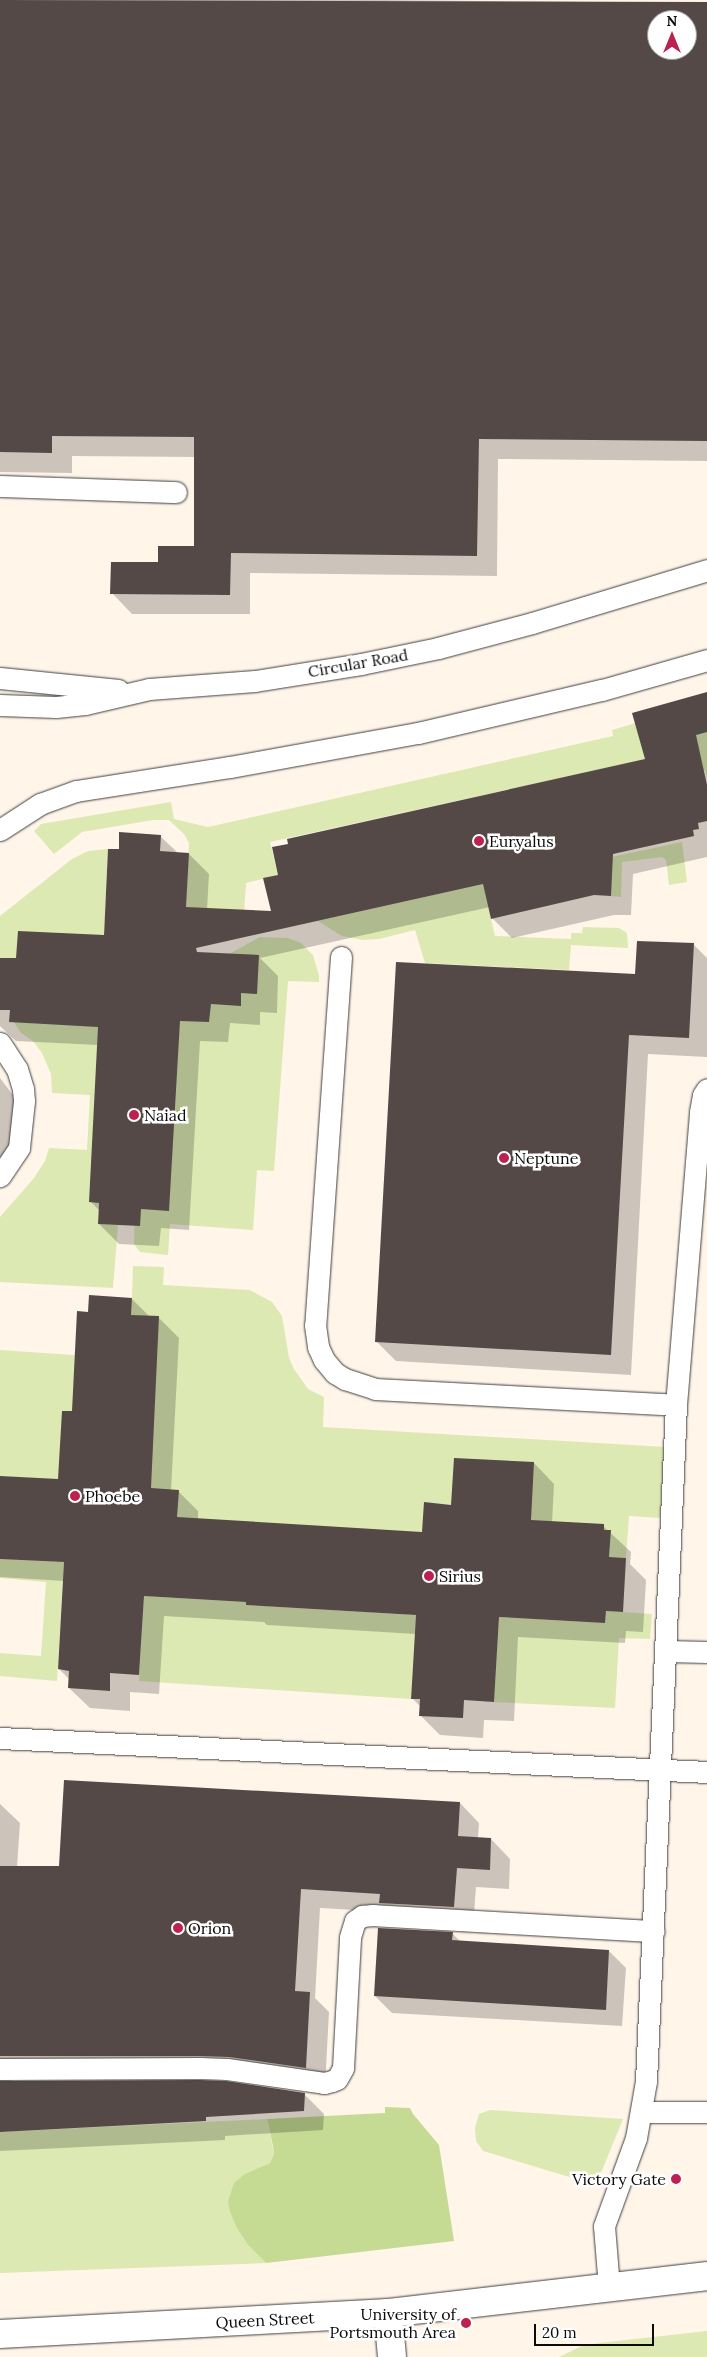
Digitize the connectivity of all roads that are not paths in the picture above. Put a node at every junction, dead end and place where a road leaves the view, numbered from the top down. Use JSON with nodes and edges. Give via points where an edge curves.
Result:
{"nodes":[{"id":1,"x":0,"y":486,"type":"edge"},
{"id":2,"x":176,"y":492,"type":"dead end"},
{"id":3,"x":707,"y":570,"type":"edge"},
{"id":4,"x":707,"y":660,"type":"edge"},
{"id":5,"x":0,"y":678,"type":"edge"},
{"id":6,"x":149,"y":689,"type":"junction"},
{"id":7,"x":0,"y":705,"type":"edge"},
{"id":8,"x":0,"y":830,"type":"edge"},
{"id":9,"x":341,"y":957,"type":"dead end"},
{"id":10,"x":0,"y":1042,"type":"edge"},
{"id":11,"x":707,"y":1089,"type":"edge"},
{"id":12,"x":0,"y":1176,"type":"edge"},
{"id":13,"x":676,"y":1405,"type":"junction"},
{"id":14,"x":667,"y":1651,"type":"junction"},
{"id":15,"x":707,"y":1652,"type":"edge"},
{"id":16,"x":0,"y":1738,"type":"edge"},
{"id":17,"x":660,"y":1770,"type":"junction"},
{"id":18,"x":707,"y":1772,"type":"edge"},
{"id":19,"x":654,"y":1931,"type":"junction"},
{"id":20,"x":0,"y":2069,"type":"edge"},
{"id":21,"x":642,"y":2112,"type":"junction"},
{"id":22,"x":707,"y":2112,"type":"edge"},
{"id":23,"x":707,"y":2276,"type":"edge"},
{"id":24,"x":609,"y":2287,"type":"junction"},
{"id":25,"x":388,"y":2313,"type":"junction"},
{"id":26,"x":0,"y":2334,"type":"edge"},
{"id":27,"x":392,"y":2357,"type":"edge"}],
"edges":[{"from":1,"to":2,"type":"lane"},
{"from":3,"to":6,"type":"lane","name":"Circular Road","via":[[532,623],[421,652],[254,681]]},
{"from":4,"to":8,"type":"lane","via":[[602,690],[418,733],[76,791],[40,804]]},
{"from":5,"to":6,"type":"lane","via":[[98,690]]},
{"from":6,"to":7,"type":"lane","name":"Circular Road","via":[[86,704],[56,707]]},
{"from":9,"to":13,"type":"lane","via":[[315,1325],[318,1347],[330,1367],[355,1383],[380,1389]]},
{"from":10,"to":12,"type":"lane","via":[[17,1069],[24,1100],[19,1148]]},
{"from":11,"to":13,"type":"lane","via":[[700,1112]]},
{"from":13,"to":14,"type":"lane"},
{"from":14,"to":15,"type":"lane"},
{"from":14,"to":17,"type":"lane"},
{"from":16,"to":17,"type":"lane"},
{"from":17,"to":18,"type":"lane"},
{"from":17,"to":19,"type":"lane"},
{"from":19,"to":20,"type":"lane","via":[[362,1916],[355,1921],[350,1938],[344,2068],[332,2081],[209,2068]]},
{"from":19,"to":21,"type":"lane"},
{"from":21,"to":22,"type":"lane"},
{"from":21,"to":24,"type":"lane","via":[[633,2147],[604,2226]]},
{"from":23,"to":24,"type":"street","name":"Queen Street"},
{"from":24,"to":25,"type":"street","name":"Queen Street"},
{"from":25,"to":26,"type":"street","name":"Queen Street"},
{"from":25,"to":27,"type":"street"}]}
